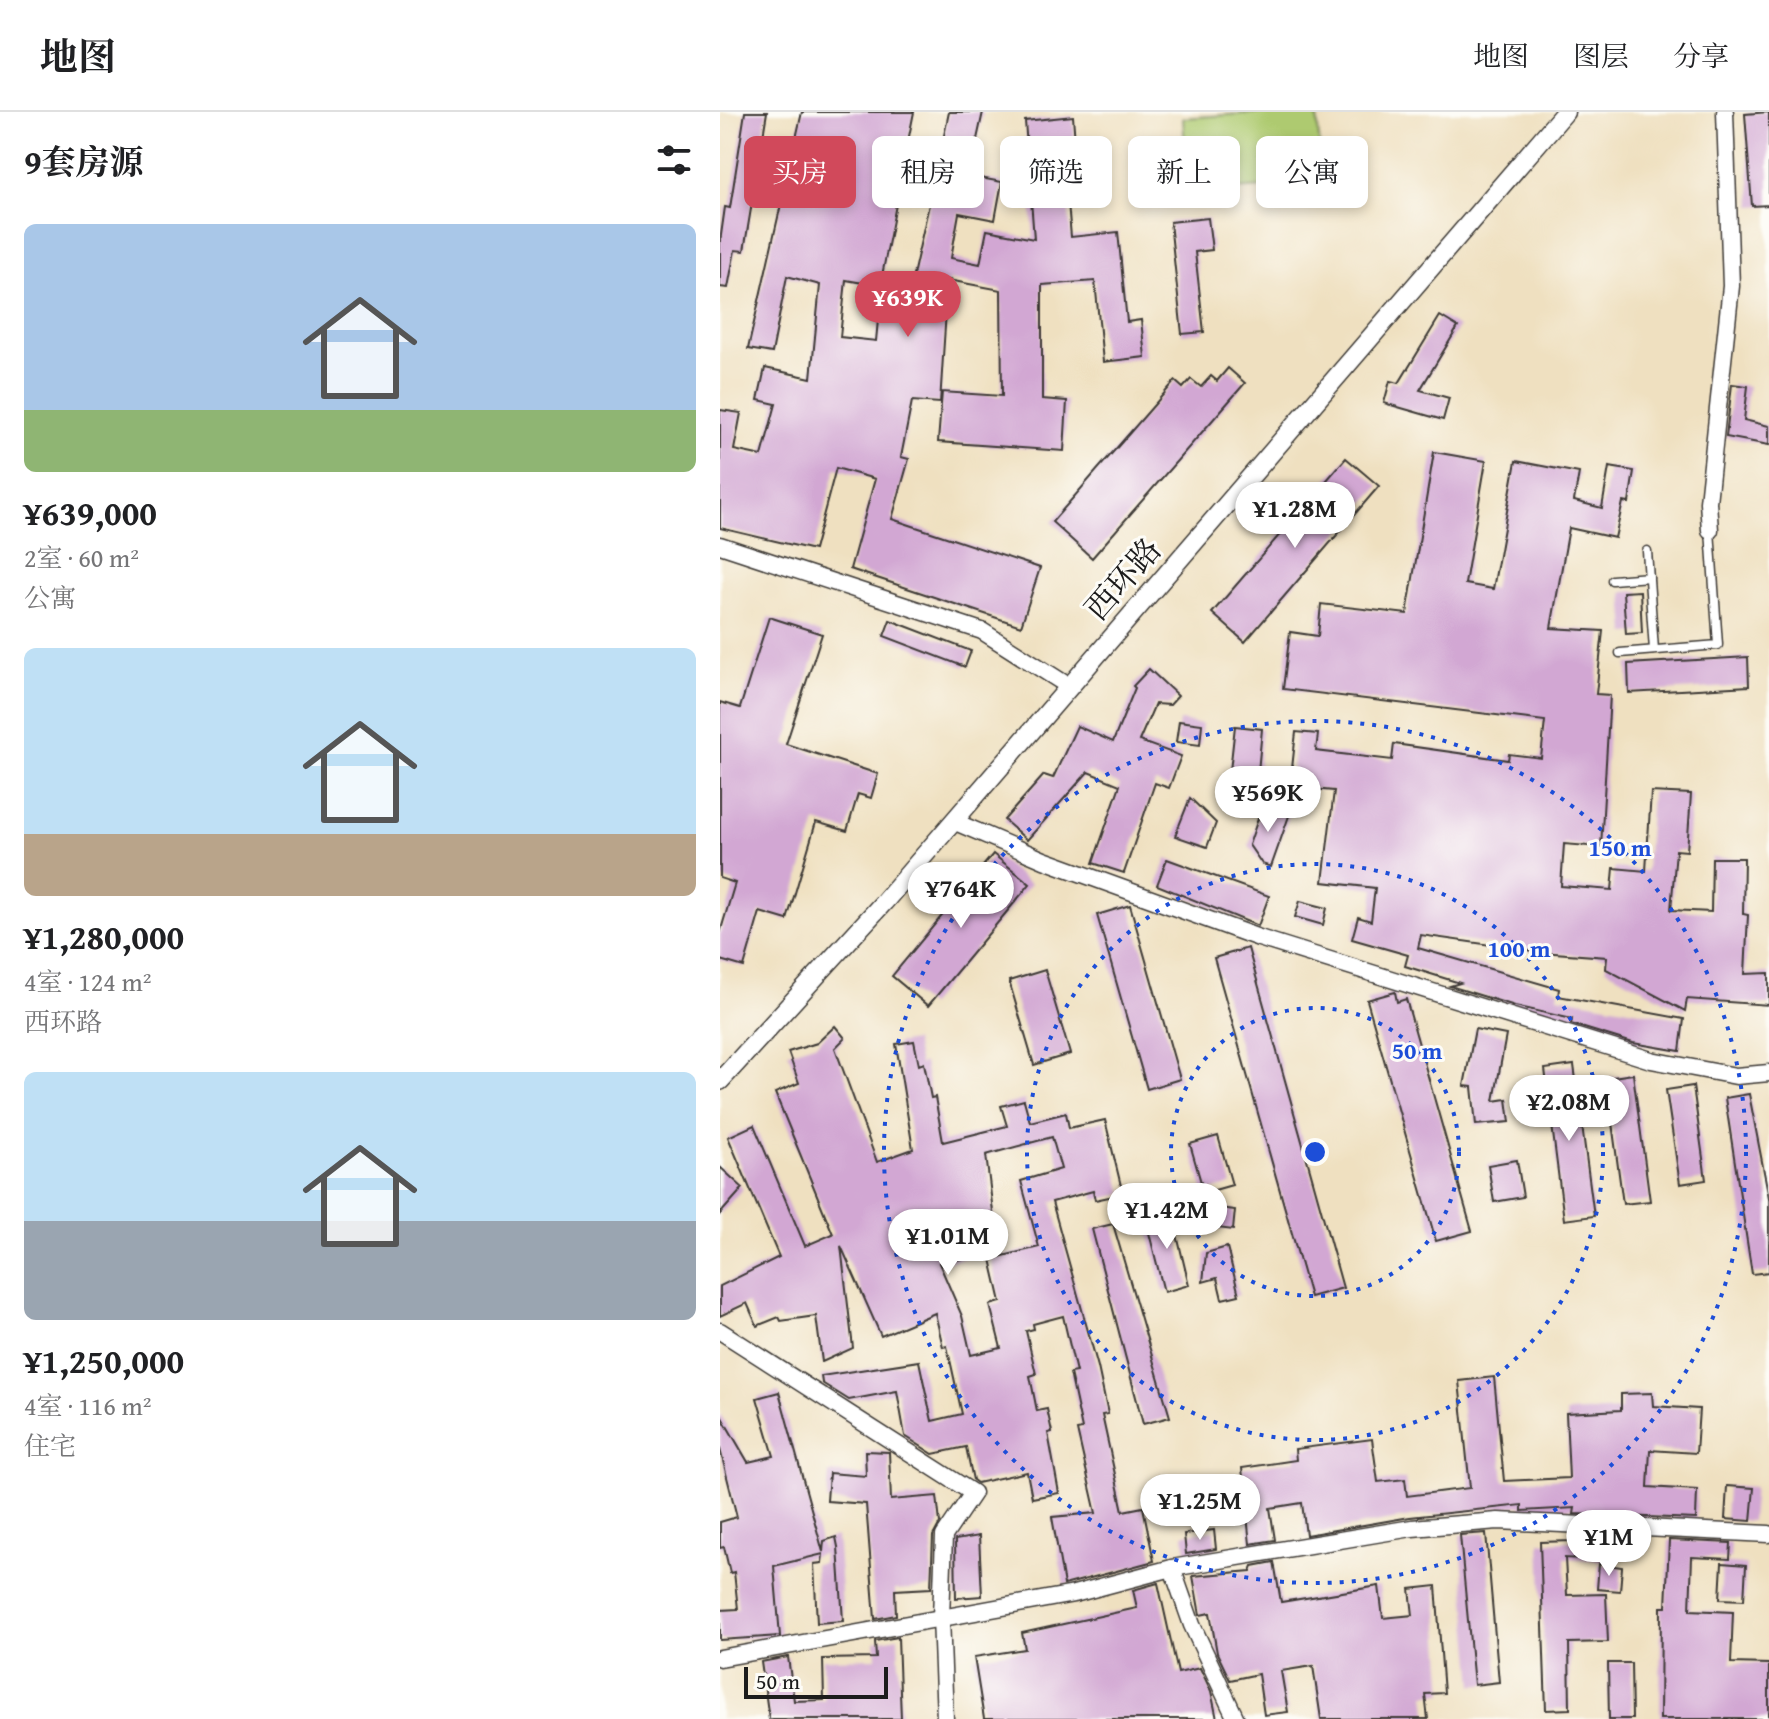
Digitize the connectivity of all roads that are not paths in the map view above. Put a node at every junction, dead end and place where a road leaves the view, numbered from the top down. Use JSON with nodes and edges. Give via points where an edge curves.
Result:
{"nodes":[{"id":1,"x":1565,"y":112,"type":"edge"},
{"id":2,"x":1725,"y":112,"type":"edge"},
{"id":3,"x":1710,"y":530,"type":"joint"},
{"id":4,"x":720,"y":545,"type":"edge"},
{"id":5,"x":1647,"y":551,"type":"dead end"},
{"id":6,"x":1649,"y":577,"type":"junction"},
{"id":7,"x":1612,"y":580,"type":"dead end"},
{"id":8,"x":1654,"y":650,"type":"junction"},
{"id":9,"x":1620,"y":653,"type":"dead end"},
{"id":10,"x":1070,"y":687,"type":"junction"},
{"id":11,"x":953,"y":821,"type":"junction"},
{"id":12,"x":1769,"y":1073,"type":"edge"},
{"id":13,"x":720,"y":1081,"type":"edge"},
{"id":14,"x":720,"y":1331,"type":"edge"},
{"id":15,"x":1769,"y":1534,"type":"edge"},
{"id":16,"x":1172,"y":1568,"type":"junction"},
{"id":17,"x":941,"y":1617,"type":"junction"},
{"id":18,"x":720,"y":1658,"type":"edge"},
{"id":19,"x":945,"y":1719,"type":"edge"},
{"id":20,"x":1236,"y":1719,"type":"edge"}],
"edges":[{"from":1,"to":10,"type":"street","name":"西环路"},
{"from":2,"to":3,"type":"street","via":[[1731,286],[1708,502]]},
{"from":3,"to":8,"type":"lane","via":[[1718,645]]},
{"from":4,"to":10,"type":"street","via":[[982,631]]},
{"from":5,"to":6,"type":"lane"},
{"from":6,"to":7,"type":"lane"},
{"from":6,"to":8,"type":"lane"},
{"from":8,"to":9,"type":"lane"},
{"from":10,"to":11,"type":"street","name":"西环路"},
{"from":11,"to":12,"type":"street","via":[[1259,938],[1651,1060],[1736,1076]]},
{"from":11,"to":13,"type":"street","name":"西环路"},
{"from":14,"to":17,"type":"street","via":[[973,1493],[944,1536]]},
{"from":15,"to":16,"type":"street","via":[[1498,1521],[1412,1528]]},
{"from":16,"to":17,"type":"street","via":[[1074,1594]]},
{"from":16,"to":20,"type":"street"},
{"from":17,"to":18,"type":"street"},
{"from":17,"to":19,"type":"street"}]}
